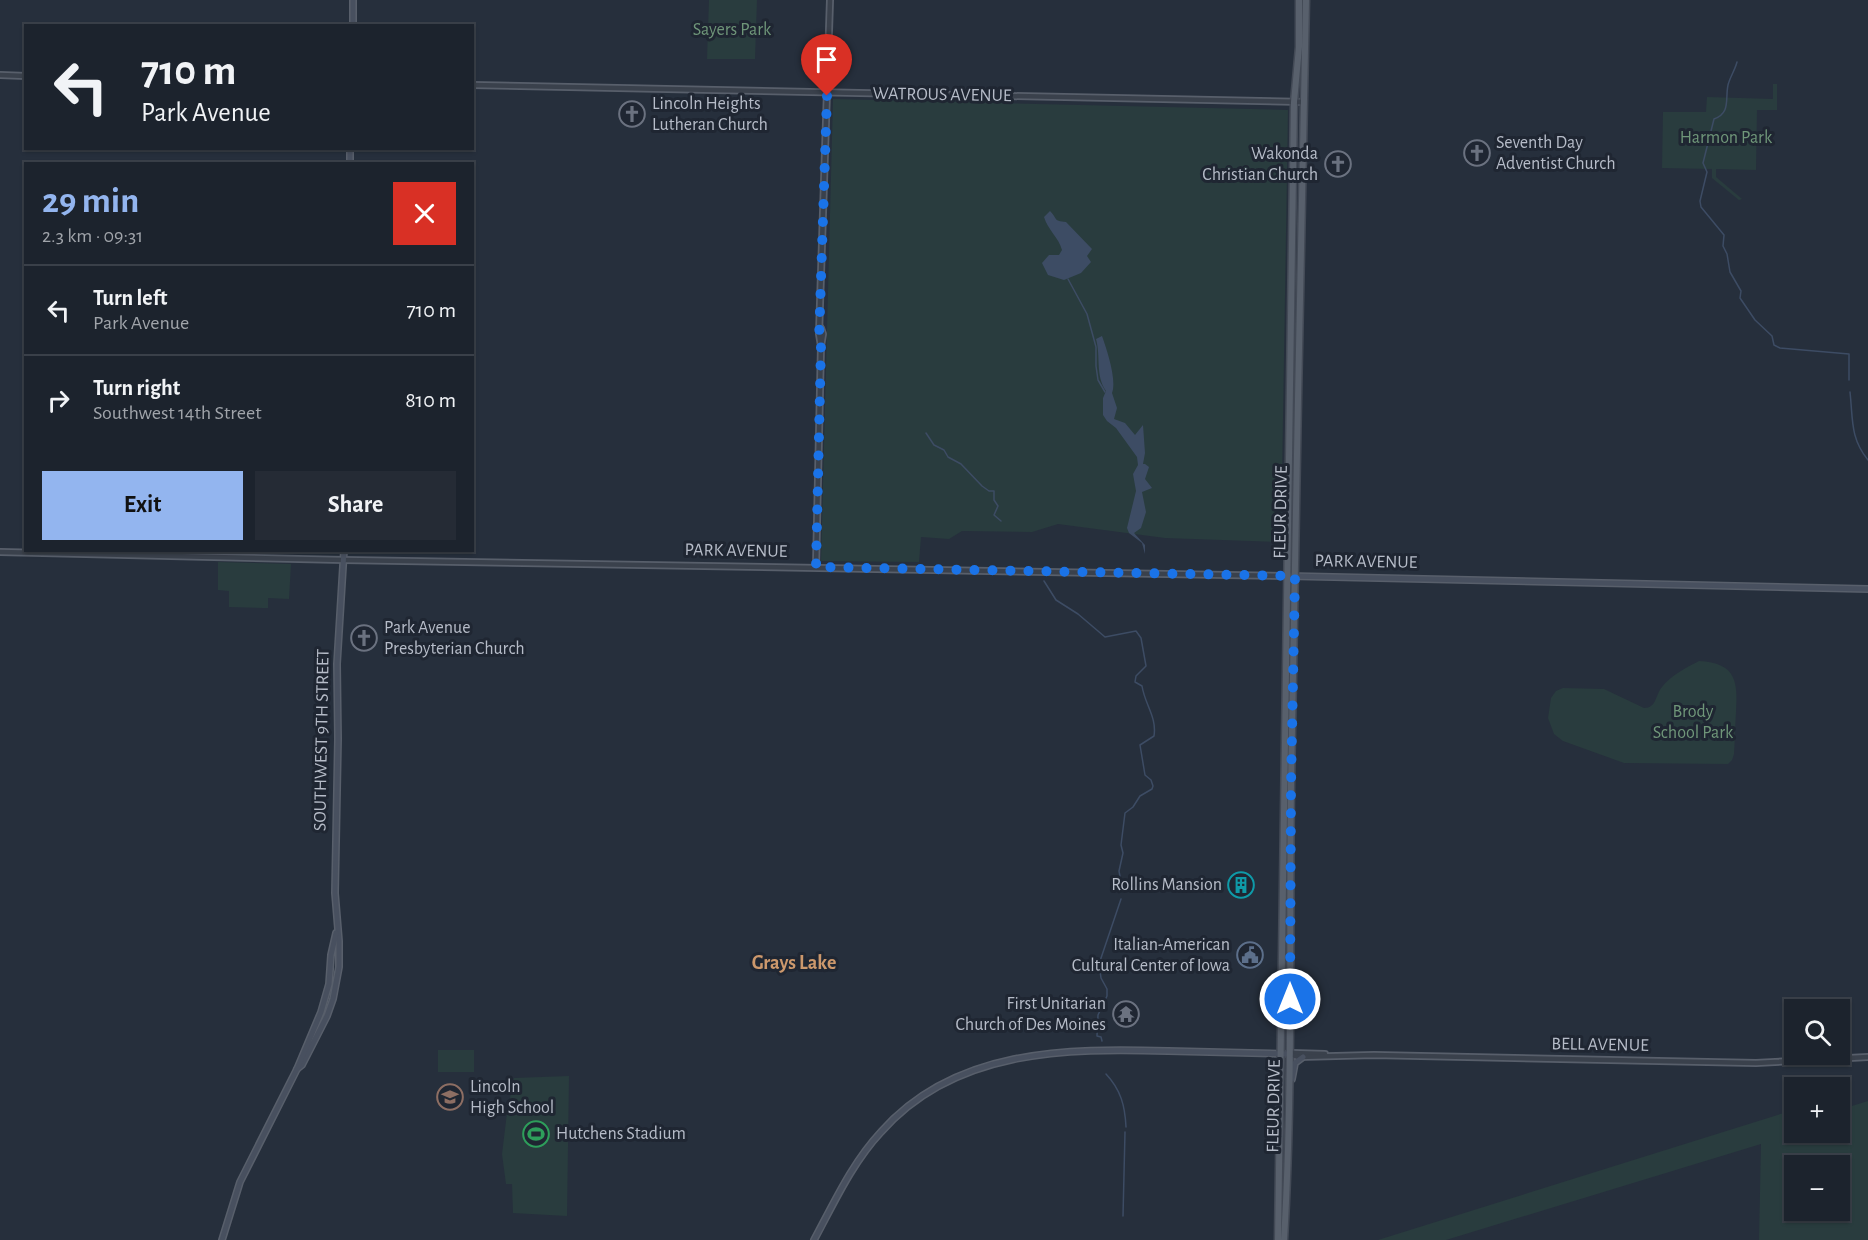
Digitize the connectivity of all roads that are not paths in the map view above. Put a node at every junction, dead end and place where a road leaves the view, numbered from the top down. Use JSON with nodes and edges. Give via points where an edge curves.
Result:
{"nodes":[{"id":1,"x":353,"y":0,"type":"edge"},
{"id":2,"x":830,"y":0,"type":"edge"},
{"id":3,"x":1299,"y":0,"type":"edge"},
{"id":4,"x":1306,"y":0,"type":"edge"},
{"id":5,"x":353,"y":24,"type":"edge"},
{"id":6,"x":0,"y":75,"type":"edge"},
{"id":7,"x":24,"y":76,"type":"edge"},
{"id":8,"x":474,"y":85,"type":"edge"},
{"id":9,"x":828,"y":93,"type":"junction"},
{"id":10,"x":1294,"y":102,"type":"junction"},
{"id":11,"x":1304,"y":102,"type":"junction"},
{"id":12,"x":0,"y":552,"type":"edge"},
{"id":13,"x":344,"y":552,"type":"edge"},
{"id":14,"x":344,"y":560,"type":"junction"},
{"id":15,"x":816,"y":567,"type":"junction"},
{"id":16,"x":1291,"y":576,"type":"junction"},
{"id":17,"x":1868,"y":589,"type":"edge"},
{"id":18,"x":1282,"y":1054,"type":"junction"},
{"id":19,"x":1290,"y":1054,"type":"junction"},
{"id":20,"x":1331,"y":1055,"type":"junction"},
{"id":21,"x":1303,"y":1057,"type":"junction"},
{"id":22,"x":1868,"y":1057,"type":"edge"},
{"id":23,"x":1290,"y":1089,"type":"junction"},
{"id":24,"x":222,"y":1240,"type":"edge"},
{"id":25,"x":814,"y":1240,"type":"edge"},
{"id":26,"x":1278,"y":1240,"type":"edge"},
{"id":27,"x":1284,"y":1240,"type":"edge"}],
"edges":[{"from":1,"to":5,"type":"main road"},
{"from":2,"to":9,"type":"street"},
{"from":3,"to":10,"type":"main road","name":"FLEUR DRIVE"},
{"from":4,"to":11,"type":"main road","name":"FLEUR DRIVE"},
{"from":6,"to":7,"type":"street"},
{"from":8,"to":9,"type":"street","name":"WATROUS AVENUE"},
{"from":9,"to":10,"type":"street","name":"WATROUS AVENUE"},
{"from":9,"to":15,"type":"street"},
{"from":10,"to":11,"type":"street","name":"WATROUS AVENUE"},
{"from":10,"to":16,"type":"main road","name":"FLEUR DRIVE"},
{"from":11,"to":16,"type":"main road","name":"FLEUR DRIVE"},
{"from":12,"to":14,"type":"street","name":"PARK AVENUE"},
{"from":13,"to":14,"type":"main road","name":"SOUTHWEST 9TH STREET"},
{"from":14,"to":15,"type":"street","name":"PARK AVENUE"},
{"from":14,"to":24,"type":"main road","name":"SOUTHWEST 9TH STREET","via":[[337,661],[335,891],[339,967],[327,1016],[240,1182]]},
{"from":15,"to":16,"type":"street","name":"PARK AVENUE"},
{"from":16,"to":17,"type":"main road","name":"PARK AVENUE"},
{"from":16,"to":18,"type":"main road","name":"FLEUR DRIVE"},
{"from":16,"to":19,"type":"main road","name":"FLEUR DRIVE"},
{"from":18,"to":19,"type":"main road","name":"BELL AVENUE"},
{"from":18,"to":25,"type":"main road","name":"BELL AVENUE","via":[[1097,1049],[1006,1059],[978,1067],[915,1100],[881,1131]]},
{"from":18,"to":26,"type":"main road","name":"FLEUR DRIVE"},
{"from":19,"to":20,"type":"street","name":"BELL AVENUE"},
{"from":19,"to":21,"type":"street","name":"BELL AVENUE"},
{"from":19,"to":23,"type":"main road","name":"FLEUR DRIVE"},
{"from":20,"to":21,"type":"street","name":"BELL AVENUE"},
{"from":20,"to":22,"type":"street","name":"BELL AVENUE","via":[[1756,1063]]},
{"from":21,"to":23,"type":"main road","via":[[1294,1066]]},
{"from":23,"to":27,"type":"main road","name":"FLEUR DRIVE"}]}
